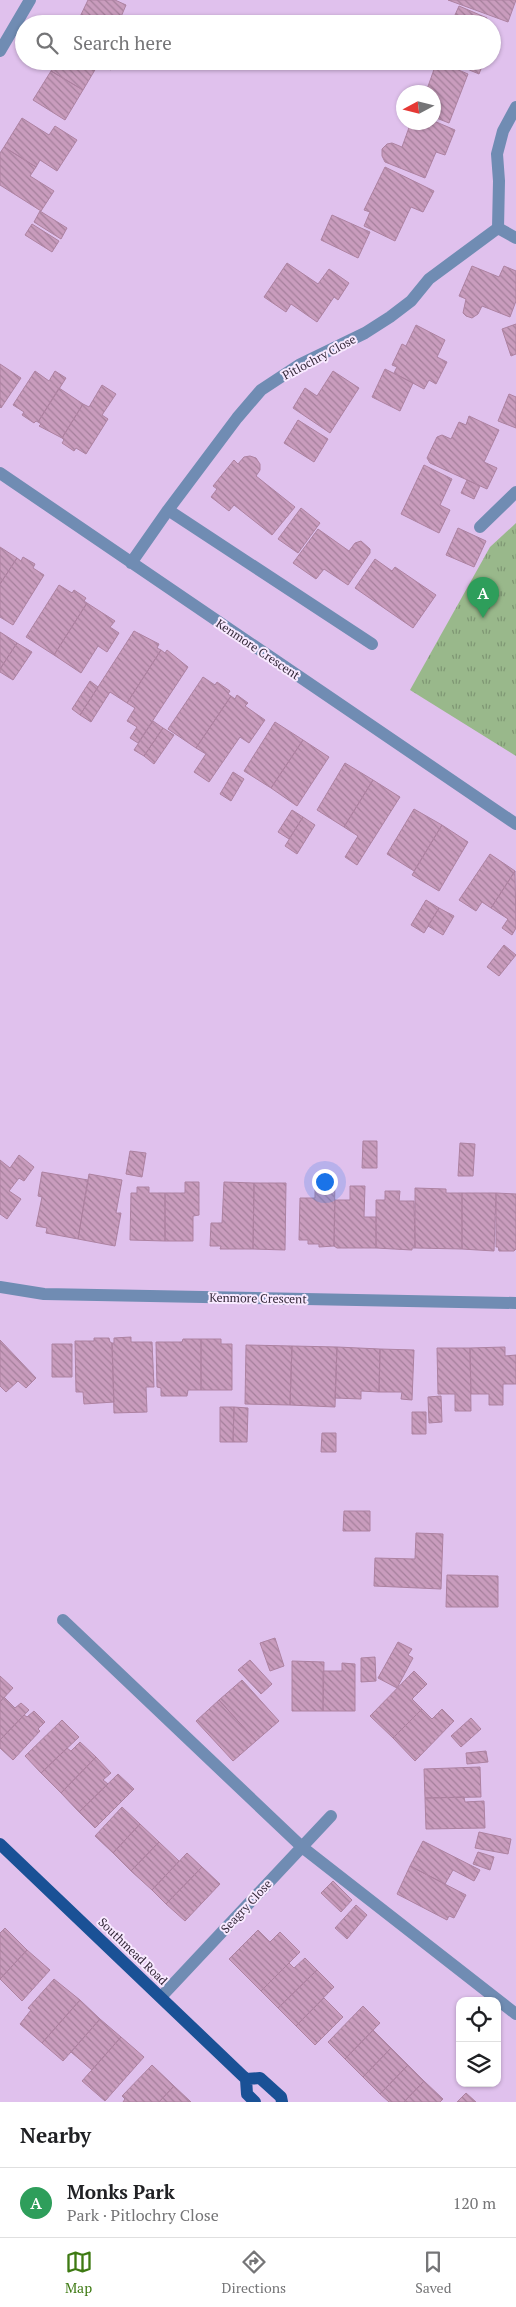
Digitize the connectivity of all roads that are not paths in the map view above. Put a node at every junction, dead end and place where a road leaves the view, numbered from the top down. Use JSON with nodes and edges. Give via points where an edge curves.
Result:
{"nodes":[{"id":1,"x":30,"y":0,"type":"edge"},
{"id":2,"x":21,"y":15,"type":"edge"},
{"id":3,"x":15,"y":25,"type":"edge"},
{"id":4,"x":0,"y":50,"type":"edge"},
{"id":5,"x":516,"y":107,"type":"edge"},
{"id":6,"x":498,"y":228,"type":"junction"},
{"id":7,"x":516,"y":238,"type":"edge"},
{"id":8,"x":0,"y":473,"type":"edge"},
{"id":9,"x":516,"y":492,"type":"edge"},
{"id":10,"x":168,"y":510,"type":"junction"},
{"id":11,"x":480,"y":527,"type":"dead end"},
{"id":12,"x":131,"y":563,"type":"junction"},
{"id":13,"x":372,"y":644,"type":"dead end"},
{"id":14,"x":516,"y":824,"type":"edge"},
{"id":15,"x":0,"y":1287,"type":"edge"},
{"id":16,"x":516,"y":1303,"type":"edge"},
{"id":17,"x":63,"y":1620,"type":"dead end"},
{"id":18,"x":331,"y":1816,"type":"dead end"},
{"id":19,"x":0,"y":1844,"type":"edge"},
{"id":20,"x":302,"y":1847,"type":"junction"},
{"id":21,"x":161,"y":1997,"type":"junction"},
{"id":22,"x":516,"y":2014,"type":"edge"},
{"id":23,"x":246,"y":2079,"type":"junction"},
{"id":24,"x":255,"y":2102,"type":"edge"},
{"id":25,"x":282,"y":2102,"type":"edge"}],
"edges":[{"from":1,"to":2,"type":"street"},
{"from":3,"to":4,"type":"street"},
{"from":5,"to":6,"type":"street","via":[[503,131],[497,154],[500,181]]},
{"from":6,"to":7,"type":"street"},
{"from":6,"to":10,"type":"street","name":"Pitlochry Close","via":[[429,279],[411,301],[390,317],[299,365],[261,390]]},
{"from":8,"to":12,"type":"street","name":"Kenmore Crescent"},
{"from":9,"to":11,"type":"street"},
{"from":10,"to":12,"type":"street","name":"Pitlochry Close"},
{"from":10,"to":13,"type":"street"},
{"from":12,"to":14,"type":"street","name":"Kenmore Crescent"},
{"from":15,"to":16,"type":"street","name":"Kenmore Crescent","via":[[44,1294]]},
{"from":17,"to":20,"type":"street"},
{"from":18,"to":20,"type":"street","name":"Seagry Close"},
{"from":19,"to":21,"type":"main road","name":"Southmead Road"},
{"from":20,"to":21,"type":"street","name":"Seagry Close"},
{"from":20,"to":22,"type":"street"},
{"from":21,"to":23,"type":"main road","name":"Southmead Road"},
{"from":23,"to":24,"type":"main road","name":"Southmead Road","via":[[247,2094]]},
{"from":23,"to":25,"type":"main road","name":"Southmead Road","via":[[260,2078]]}]}
